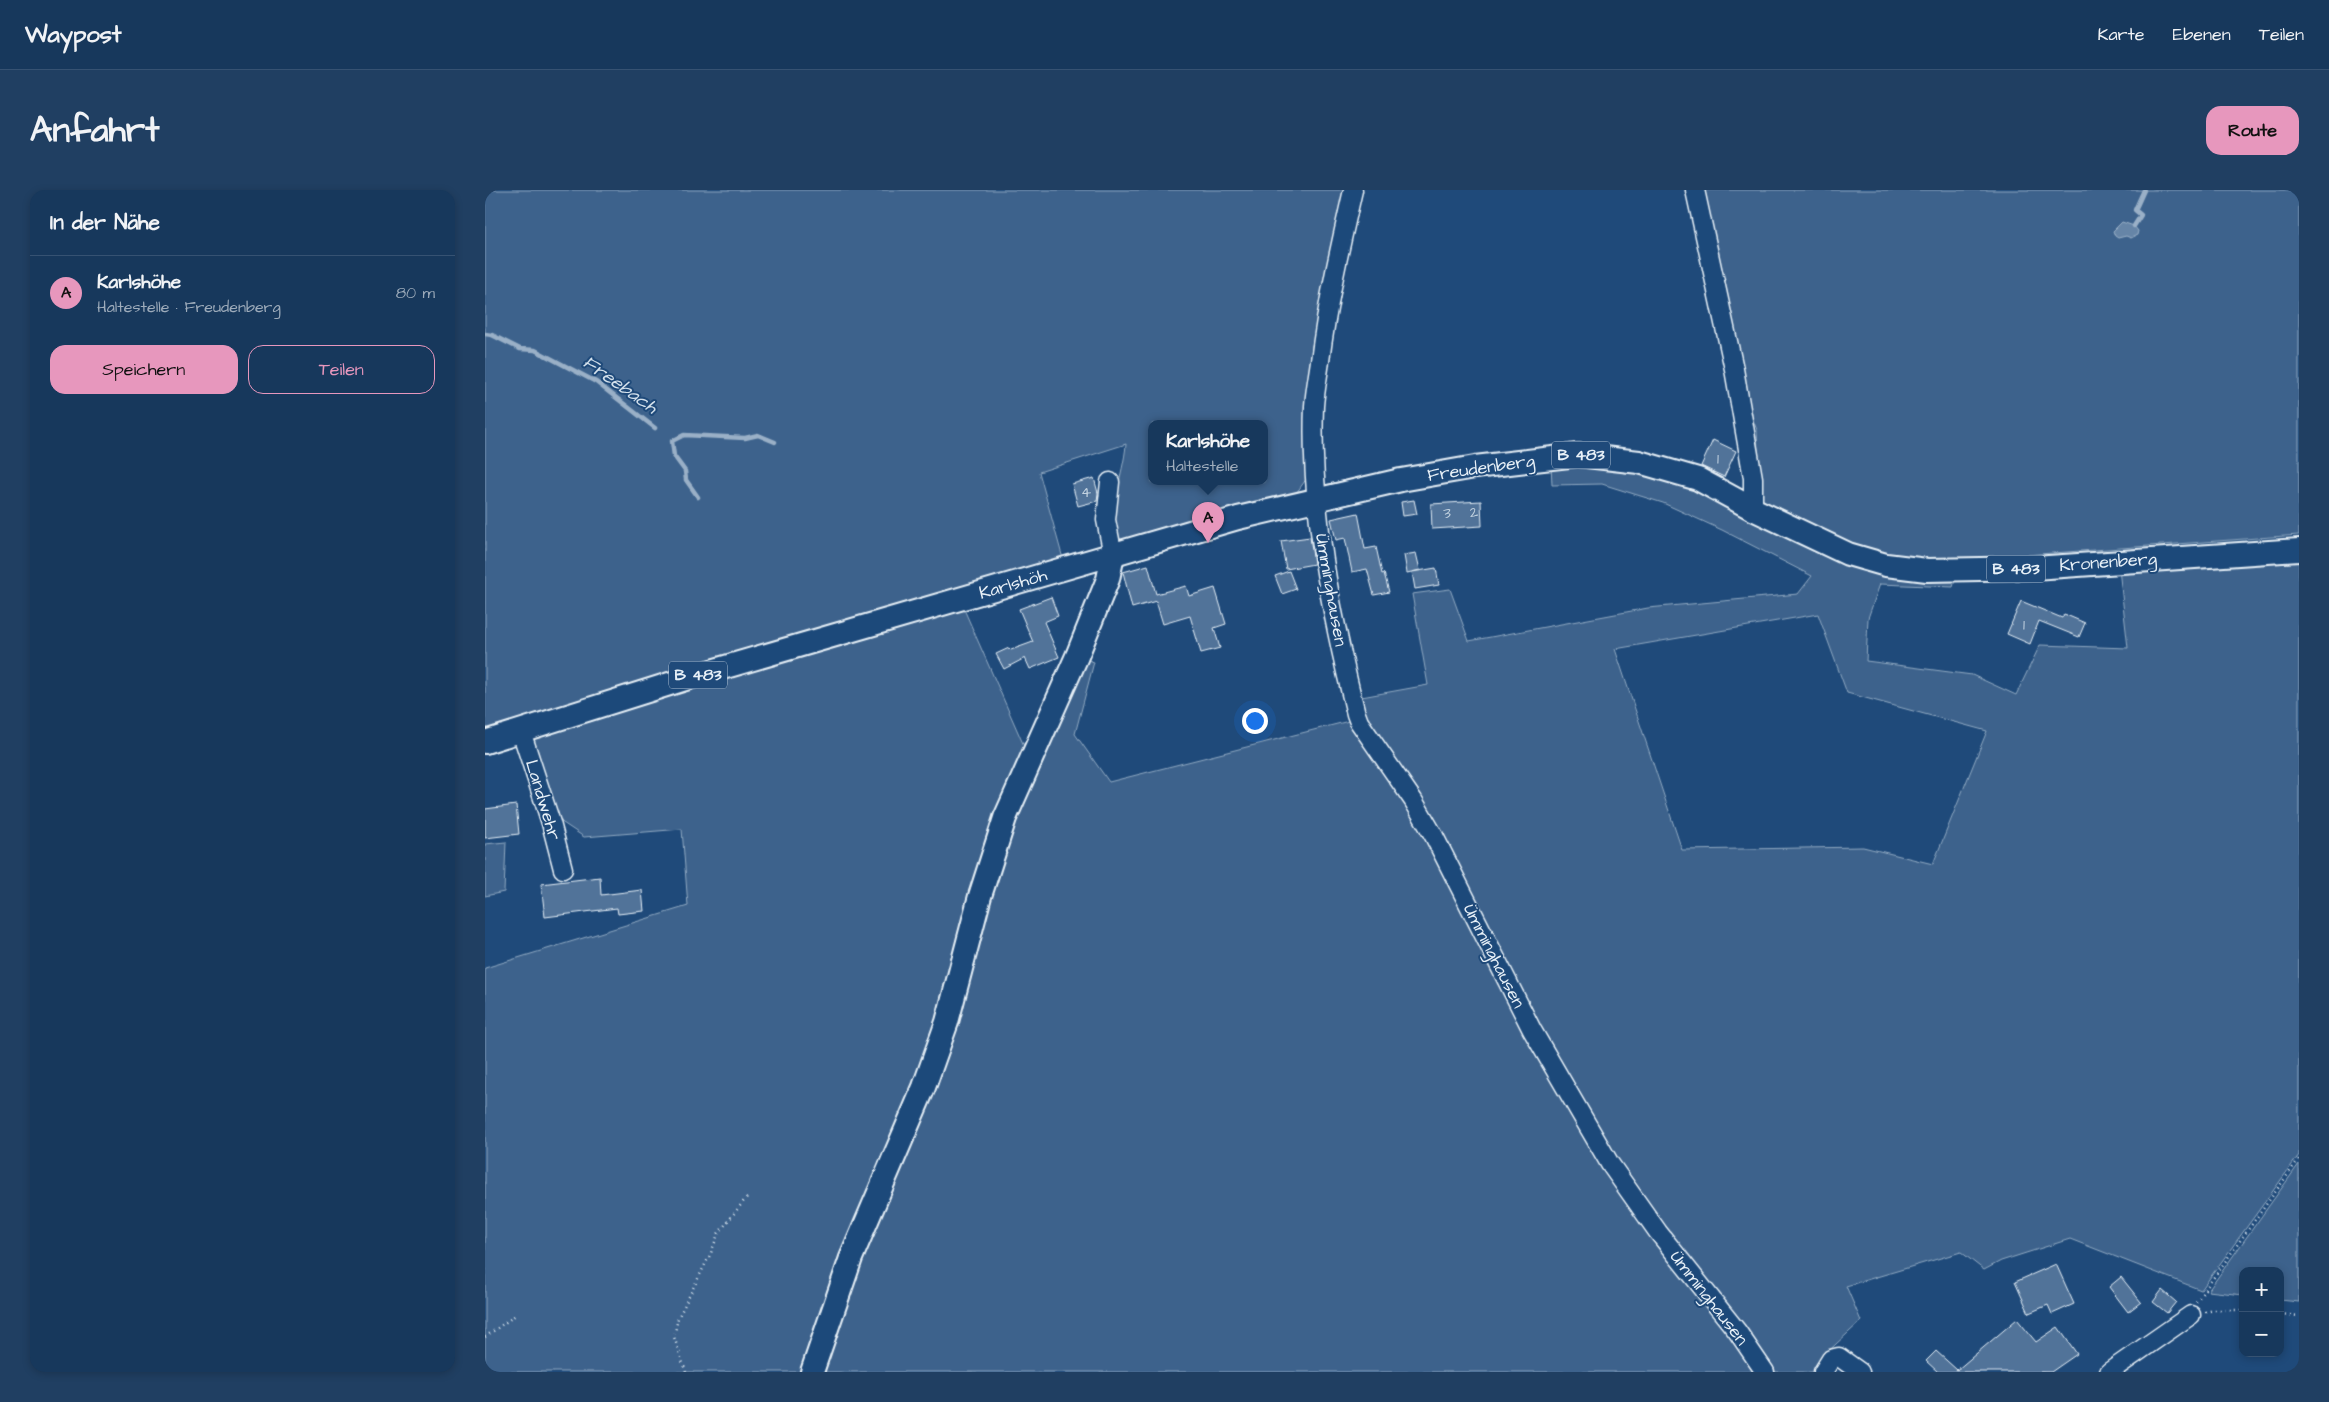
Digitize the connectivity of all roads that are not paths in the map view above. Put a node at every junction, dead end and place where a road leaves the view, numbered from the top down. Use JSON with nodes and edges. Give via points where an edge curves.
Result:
{"nodes":[{"id":1,"x":1353,"y":190,"type":"edge"},
{"id":2,"x":1695,"y":190,"type":"edge"},
{"id":3,"x":1110,"y":482,"type":"dead end"},
{"id":4,"x":1315,"y":498,"type":"junction"},
{"id":5,"x":1753,"y":508,"type":"junction"},
{"id":6,"x":2299,"y":550,"type":"edge"},
{"id":7,"x":1113,"y":555,"type":"junction"},
{"id":8,"x":1927,"y":570,"type":"joint"},
{"id":9,"x":521,"y":731,"type":"junction"},
{"id":10,"x":485,"y":742,"type":"edge"},
{"id":11,"x":563,"y":869,"type":"dead end"},
{"id":12,"x":2191,"y":1315,"type":"road end"},
{"id":13,"x":812,"y":1372,"type":"edge"},
{"id":14,"x":1765,"y":1372,"type":"edge"},
{"id":15,"x":1823,"y":1372,"type":"edge"},
{"id":16,"x":1860,"y":1372,"type":"edge"},
{"id":17,"x":2109,"y":1372,"type":"edge"}],
"edges":[{"from":1,"to":4,"type":"street","name":"Ümminghausen","via":[[1323,335],[1314,405]]},
{"from":2,"to":5,"type":"street","via":[[1734,369],[1753,478]]},
{"from":3,"to":7,"type":"street","via":[[1106,520]]},
{"from":4,"to":5,"type":"main road","name":"Freudenberg","number":"B 483","via":[[1475,468],[1578,455],[1656,466],[1697,479]]},
{"from":4,"to":7,"type":"main road","name":"Freudenberg","number":"B 483"},
{"from":4,"to":14,"type":"street","name":"Ümminghausen","via":[[1337,636],[1359,722],[1434,836],[1532,1030],[1610,1164]]},
{"from":5,"to":8,"type":"main road","name":"Freudenberg","number":"B 483","via":[[1848,554],[1886,565]]},
{"from":6,"to":8,"type":"main road","name":"Kronenberg","number":"B 483","via":[[2034,568]]},
{"from":7,"to":9,"type":"main road","name":"Karlshöh","number":"B 483","via":[[698,675]]},
{"from":7,"to":13,"type":"main road","via":[[1108,579],[990,860],[947,1022],[924,1087],[851,1258]]},
{"from":9,"to":10,"type":"main road","number":"B 483"},
{"from":9,"to":11,"type":"street","name":"Landwehr"},
{"from":12,"to":17,"type":"street"},
{"from":15,"to":16,"type":"street","via":[[1831,1359],[1839,1357]]}]}
